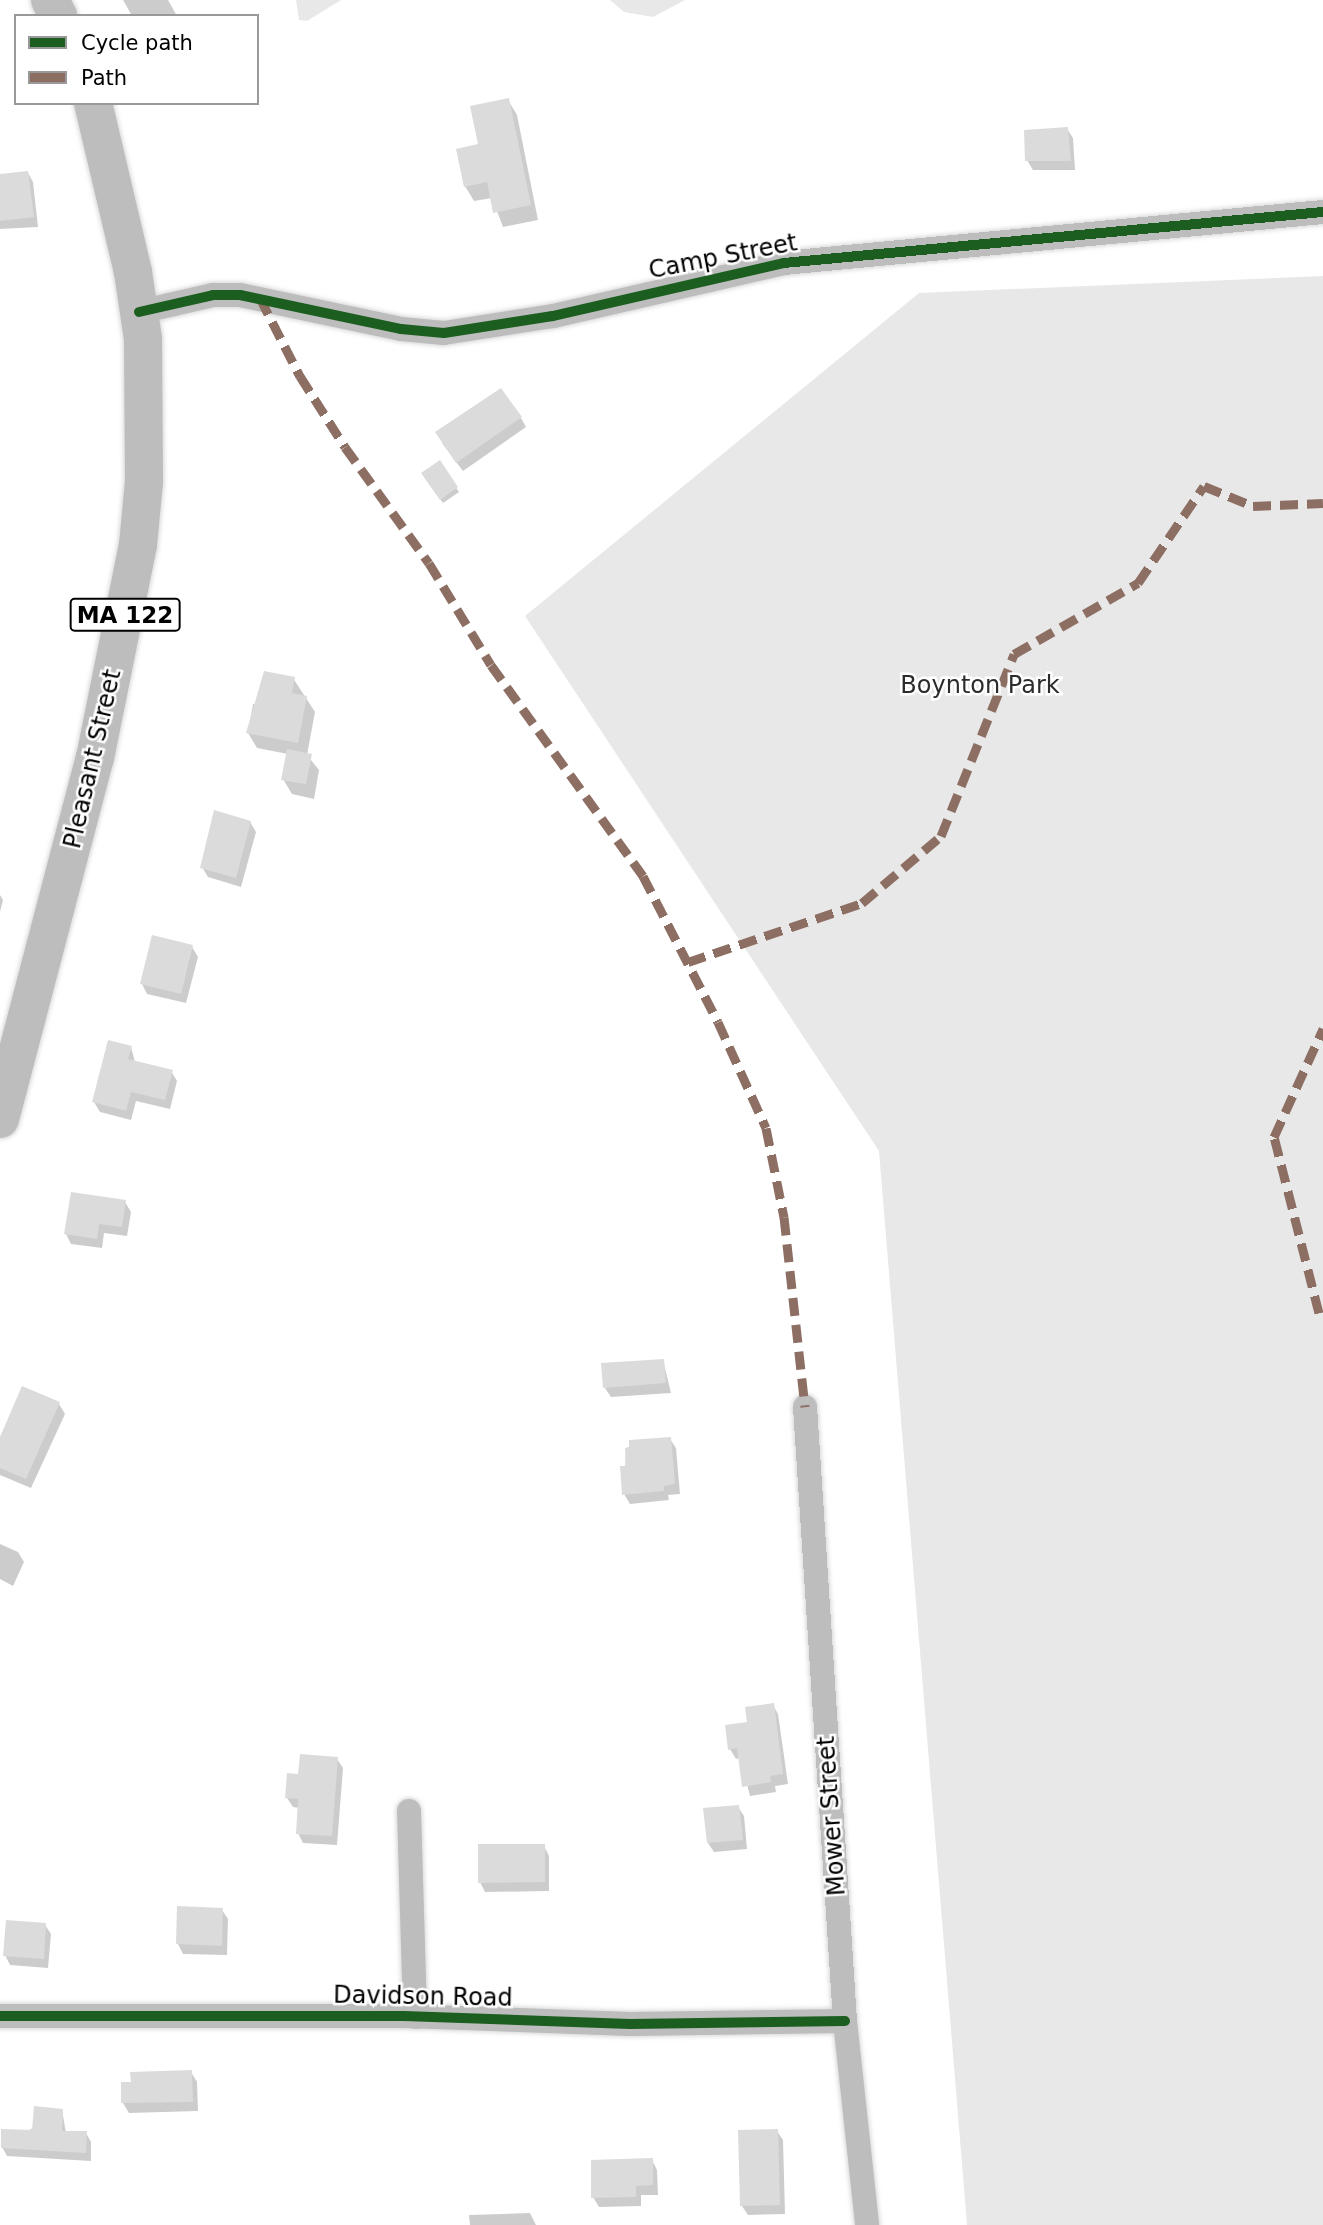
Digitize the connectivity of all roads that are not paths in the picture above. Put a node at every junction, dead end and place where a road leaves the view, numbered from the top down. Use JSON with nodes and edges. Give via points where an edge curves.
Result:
{"nodes":[{"id":1,"x":93,"y":105,"type":"edge"},
{"id":2,"x":1323,"y":212,"type":"edge"},
{"id":3,"x":139,"y":312,"type":"junction"},
{"id":4,"x":0,"y":1119,"type":"edge"},
{"id":5,"x":806,"y":1406,"type":"dead end"},
{"id":6,"x":409,"y":1811,"type":"dead end"},
{"id":7,"x":0,"y":2016,"type":"edge"},
{"id":8,"x":415,"y":2017,"type":"junction"},
{"id":9,"x":845,"y":2021,"type":"junction"},
{"id":10,"x":867,"y":2225,"type":"edge"}],
"edges":[{"from":1,"to":3,"type":"main road","name":"Pleasant Street","number":"MA 122"},
{"from":2,"to":3,"type":"street","name":"Camp Street","via":[[1073,232],[785,263],[553,316],[444,332],[401,329],[240,295],[214,295]]},
{"from":3,"to":4,"type":"main road","name":"Pleasant Street","number":"MA 122","via":[[145,404],[138,545],[95,758]]},
{"from":5,"to":9,"type":"street","name":"Mower Street"},
{"from":6,"to":8,"type":"street"},
{"from":7,"to":8,"type":"street","name":"Davidson Road"},
{"from":8,"to":9,"type":"street","name":"Davidson Road","via":[[629,2024]]},
{"from":9,"to":10,"type":"street","name":"Mower Street"}]}
